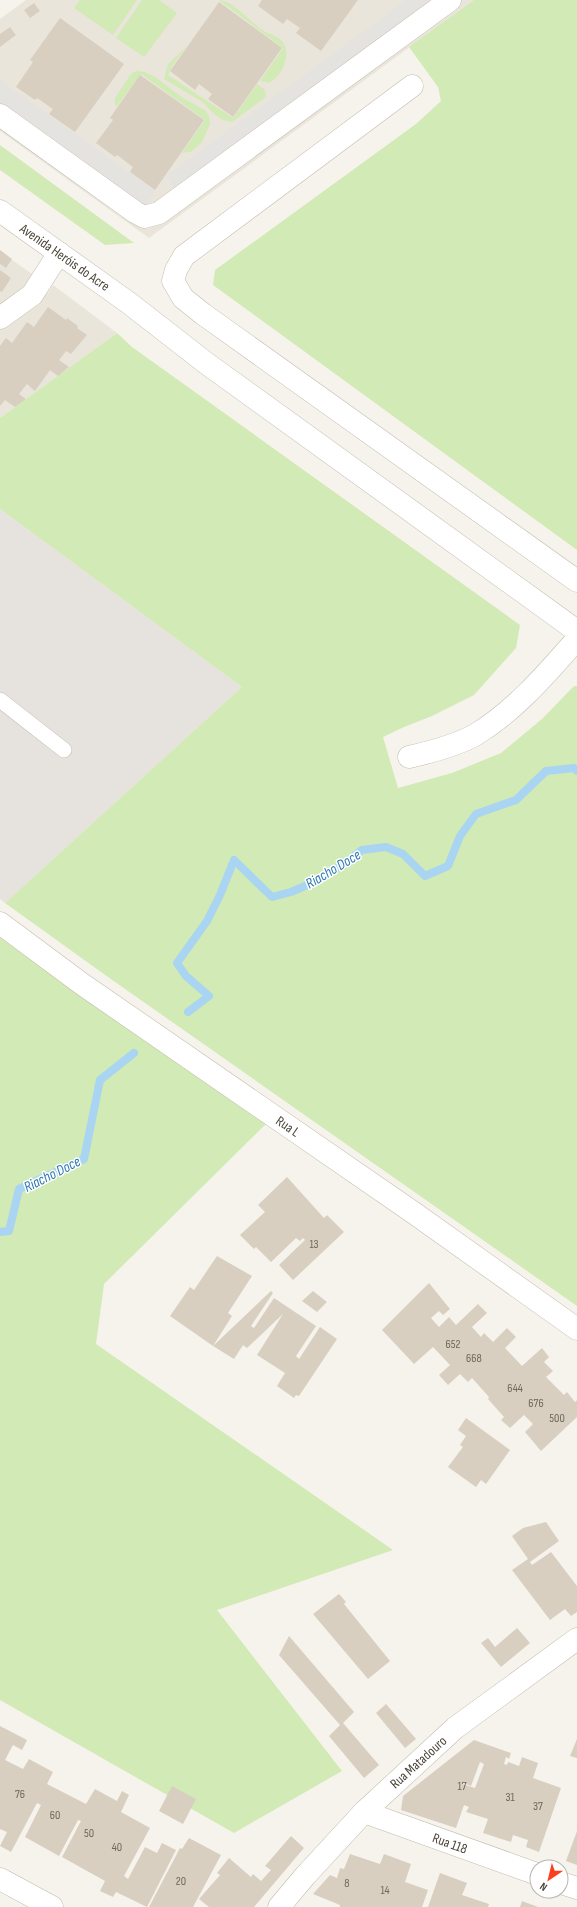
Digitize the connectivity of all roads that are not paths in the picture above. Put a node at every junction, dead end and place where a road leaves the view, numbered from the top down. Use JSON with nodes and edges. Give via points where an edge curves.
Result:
{"nodes":[{"id":1,"x":450,"y":0,"type":"edge"},
{"id":2,"x":412,"y":86,"type":"dead end"},
{"id":3,"x":0,"y":115,"type":"edge"},
{"id":4,"x":0,"y":211,"type":"edge"},
{"id":5,"x":59,"y":253,"type":"junction"},
{"id":6,"x":0,"y":318,"type":"edge"},
{"id":7,"x":577,"y":581,"type":"edge"},
{"id":8,"x":577,"y":631,"type":"edge"},
{"id":9,"x":577,"y":639,"type":"edge"},
{"id":10,"x":0,"y":700,"type":"edge"},
{"id":11,"x":64,"y":750,"type":"dead end"},
{"id":12,"x":409,"y":756,"type":"dead end"},
{"id":13,"x":0,"y":923,"type":"edge"},
{"id":14,"x":577,"y":1329,"type":"edge"},
{"id":15,"x":572,"y":1649,"type":"edge"},
{"id":16,"x":364,"y":1812,"type":"junction"},
{"id":17,"x":529,"y":1871,"type":"edge"},
{"id":18,"x":0,"y":1879,"type":"edge"},
{"id":19,"x":52,"y":1907,"type":"edge"},
{"id":20,"x":280,"y":1907,"type":"edge"}],
"edges":[{"from":1,"to":3,"type":"street","via":[[152,216],[144,217],[122,204]]},
{"from":2,"to":7,"type":"street","via":[[184,256],[173,281],[183,298],[203,314]]},
{"from":4,"to":5,"type":"street","name":"Avenida Heróis do Acre"},
{"from":5,"to":6,"type":"street","via":[[32,295]]},
{"from":5,"to":8,"type":"street","name":"Avenida Heróis do Acre","via":[[130,303],[206,363]]},
{"from":9,"to":12,"type":"street","via":[[514,706],[493,723],[474,736],[450,746]]},
{"from":10,"to":11,"type":"lane"},
{"from":13,"to":14,"type":"street","name":"Rua L","via":[[82,984]]},
{"from":15,"to":16,"type":"street","name":"Rua Matadouro","via":[[455,1728]]},
{"from":16,"to":17,"type":"street","name":"Rua 118"},
{"from":16,"to":20,"type":"street","name":"Rua Matadouro"},
{"from":18,"to":19,"type":"street"}]}
